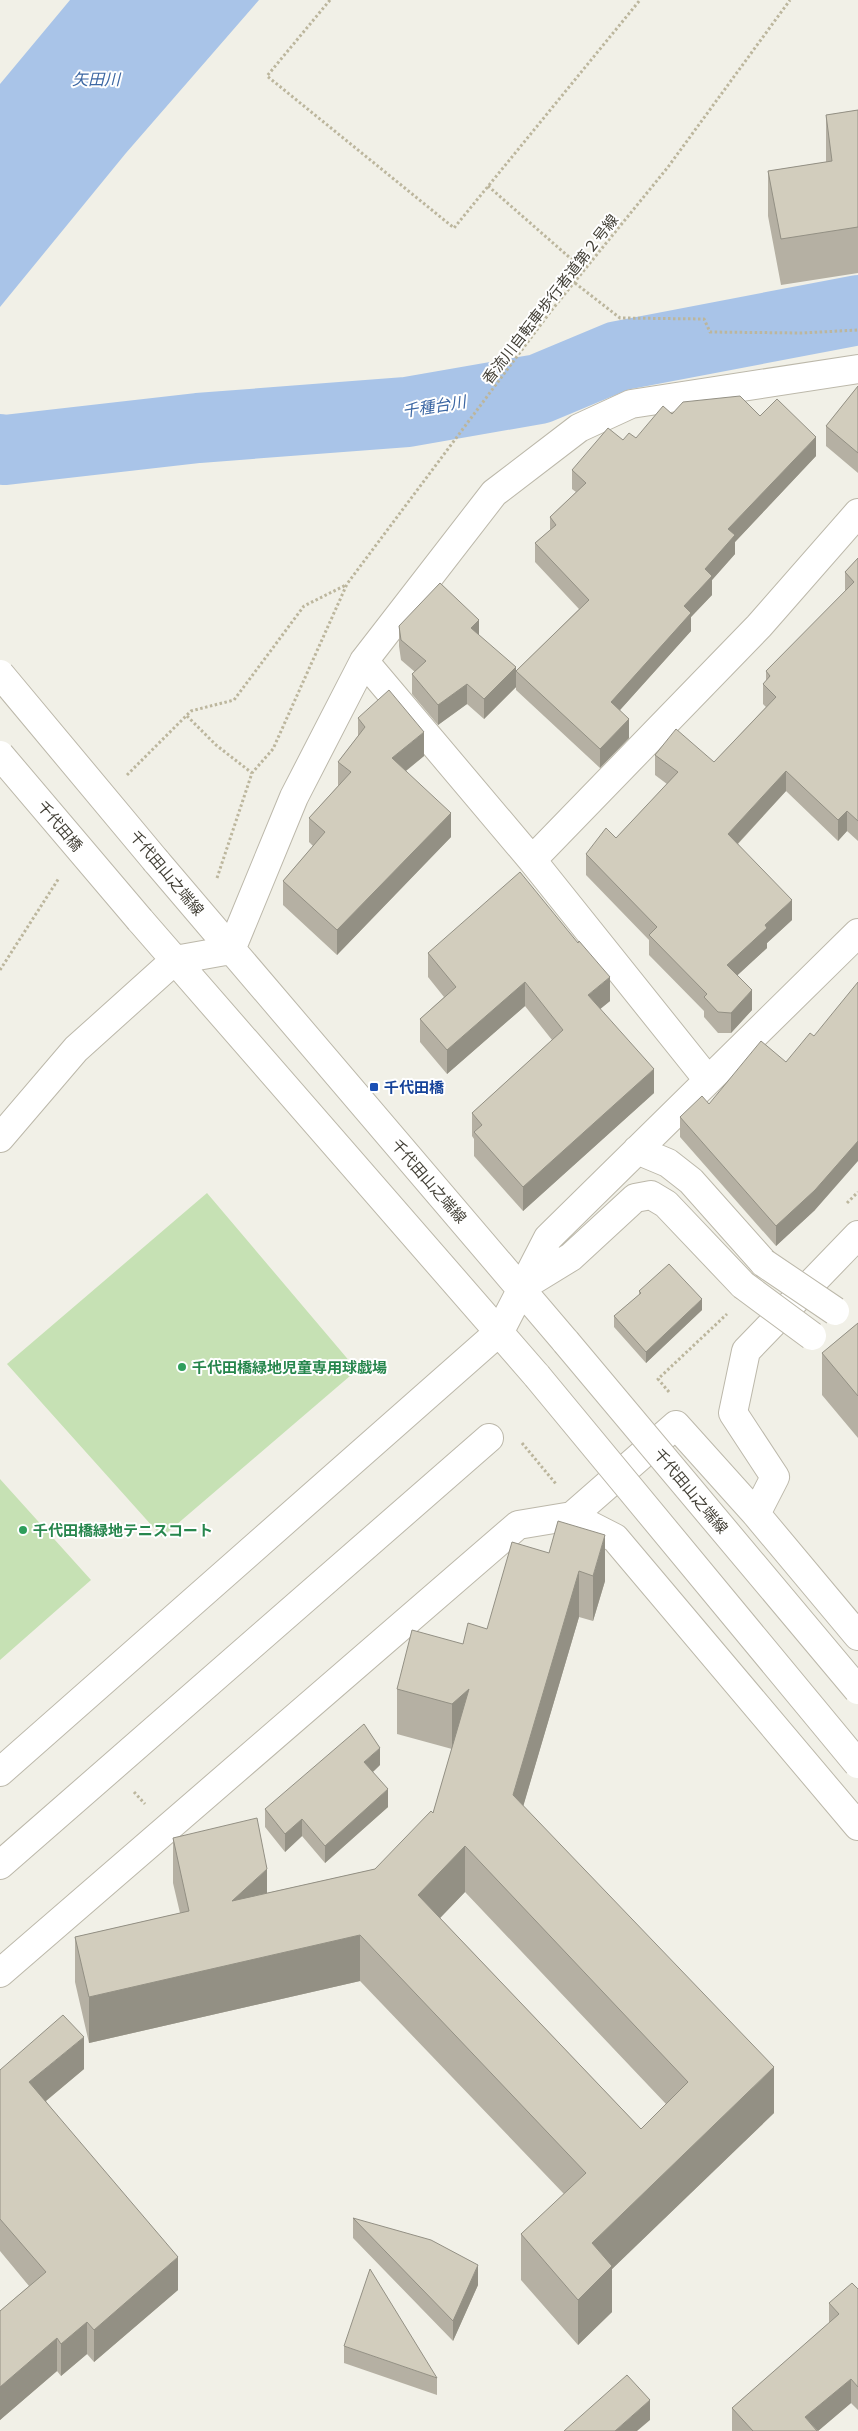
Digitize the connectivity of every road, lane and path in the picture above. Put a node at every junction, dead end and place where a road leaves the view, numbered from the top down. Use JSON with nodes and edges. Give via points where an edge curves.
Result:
{"nodes":[{"id":1,"x":330,"y":0,"type":"edge"},
{"id":2,"x":640,"y":0,"type":"edge"},
{"id":3,"x":790,"y":0,"type":"edge"},
{"id":4,"x":488,"y":186,"type":"junction"},
{"id":5,"x":585,"y":270,"type":"junction"},
{"id":6,"x":575,"y":283,"type":"junction"},
{"id":7,"x":858,"y":330,"type":"edge"},
{"id":8,"x":858,"y":369,"type":"edge"},
{"id":9,"x":858,"y":513,"type":"edge"},
{"id":10,"x":347,"y":584,"type":"junction"},
{"id":11,"x":364,"y":661,"type":"junction"},
{"id":12,"x":0,"y":674,"type":"edge"},
{"id":13,"x":0,"y":754,"type":"edge"},
{"id":14,"x":252,"y":773,"type":"junction"},
{"id":15,"x":532,"y":860,"type":"junction"},
{"id":16,"x":204,"y":916,"type":"junction"},
{"id":17,"x":858,"y":933,"type":"edge"},
{"id":18,"x":231,"y":950,"type":"junction"},
{"id":19,"x":174,"y":960,"type":"junction"},
{"id":20,"x":708,"y":1080,"type":"junction"},
{"id":21,"x":0,"y":1138,"type":"edge"},
{"id":22,"x":638,"y":1150,"type":"junction"},
{"id":23,"x":858,"y":1236,"type":"edge"},
{"id":24,"x":521,"y":1288,"type":"junction"},
{"id":25,"x":835,"y":1311,"type":"dead end"},
{"id":26,"x":500,"y":1331,"type":"junction"},
{"id":27,"x":812,"y":1336,"type":"dead end"},
{"id":28,"x":517,"y":1437,"type":"dead end"},
{"id":29,"x":489,"y":1438,"type":"dead end"},
{"id":30,"x":558,"y":1487,"type":"dead end"},
{"id":31,"x":756,"y":1514,"type":"junction"},
{"id":32,"x":572,"y":1516,"type":"junction"},
{"id":33,"x":858,"y":1636,"type":"edge"},
{"id":34,"x":858,"y":1690,"type":"edge"},
{"id":35,"x":858,"y":1764,"type":"edge"},
{"id":36,"x":112,"y":1767,"type":"junction"},
{"id":37,"x":0,"y":1772,"type":"edge"},
{"id":38,"x":858,"y":1826,"type":"edge"},
{"id":39,"x":167,"y":1828,"type":"junction"},
{"id":40,"x":0,"y":1865,"type":"edge"},
{"id":41,"x":0,"y":1973,"type":"edge"}],
"edges":[{"from":1,"to":4,"type":"path","via":[[267,76],[454,228]]},
{"from":2,"to":4,"type":"path"},
{"from":3,"to":5,"type":"path","name":"香流川自転車歩行者道第２号線","via":[[668,167]]},
{"from":4,"to":5,"type":"path"},
{"from":5,"to":6,"type":"path","name":"香流川自転車歩行者道第２号線"},
{"from":6,"to":7,"type":"path","via":[[620,318],[704,318],[710,332]]},
{"from":6,"to":10,"type":"path","name":"香流川自転車歩行者道第２号線","via":[[550,311]]},
{"from":8,"to":11,"type":"street","via":[[631,404],[579,428],[494,493]]},
{"from":9,"to":15,"type":"street","via":[[758,626]]},
{"from":10,"to":14,"type":"path","name":"香流川自転車歩行者道第２号線","via":[[273,749]]},
{"from":10,"to":14,"type":"path","via":[[304,606],[234,700],[191,711],[187,716],[216,745]]},
{"from":11,"to":15,"type":"street"},
{"from":11,"to":18,"type":"street","via":[[294,797]]},
{"from":12,"to":16,"type":"street","name":"千代田山之端線","bridge":true},
{"from":13,"to":19,"type":"street","name":"千代田橋","bridge":true},
{"from":14,"to":16,"type":"path","name":"香流川自転車歩行者道第２号線"},
{"from":15,"to":20,"type":"street"},
{"from":16,"to":18,"type":"street","name":"千代田山之端線"},
{"from":17,"to":20,"type":"street"},
{"from":18,"to":19,"type":"street"},
{"from":18,"to":24,"type":"street","name":"千代田山之端線"},
{"from":19,"to":21,"type":"street","via":[[76,1049]]},
{"from":19,"to":26,"type":"street"},
{"from":20,"to":22,"type":"street"},
{"from":22,"to":24,"type":"street","via":[[548,1238]]},
{"from":22,"to":25,"type":"street","bridge":true,"via":[[668,1163],[691,1181],[764,1263]]},
{"from":23,"to":31,"type":"street","via":[[746,1351],[733,1413],[775,1477]]},
{"from":24,"to":26,"type":"street"},
{"from":24,"to":27,"type":"street","bridge":true,"via":[[571,1256],[635,1198],[651,1195],[666,1204],[743,1285]]},
{"from":24,"to":34,"type":"street","name":"千代田山之端線","bridge":true},
{"from":26,"to":35,"type":"street","bridge":true},
{"from":26,"to":37,"type":"street"},
{"from":28,"to":30,"type":"path"},
{"from":29,"to":36,"type":"street"},
{"from":31,"to":32,"type":"street","via":[[676,1425]]},
{"from":31,"to":33,"type":"street"},
{"from":32,"to":38,"type":"street","via":[[615,1538]]},
{"from":32,"to":39,"type":"street","via":[[518,1525]]},
{"from":36,"to":39,"type":"path"},
{"from":36,"to":40,"type":"street"},
{"from":39,"to":41,"type":"street"}]}
